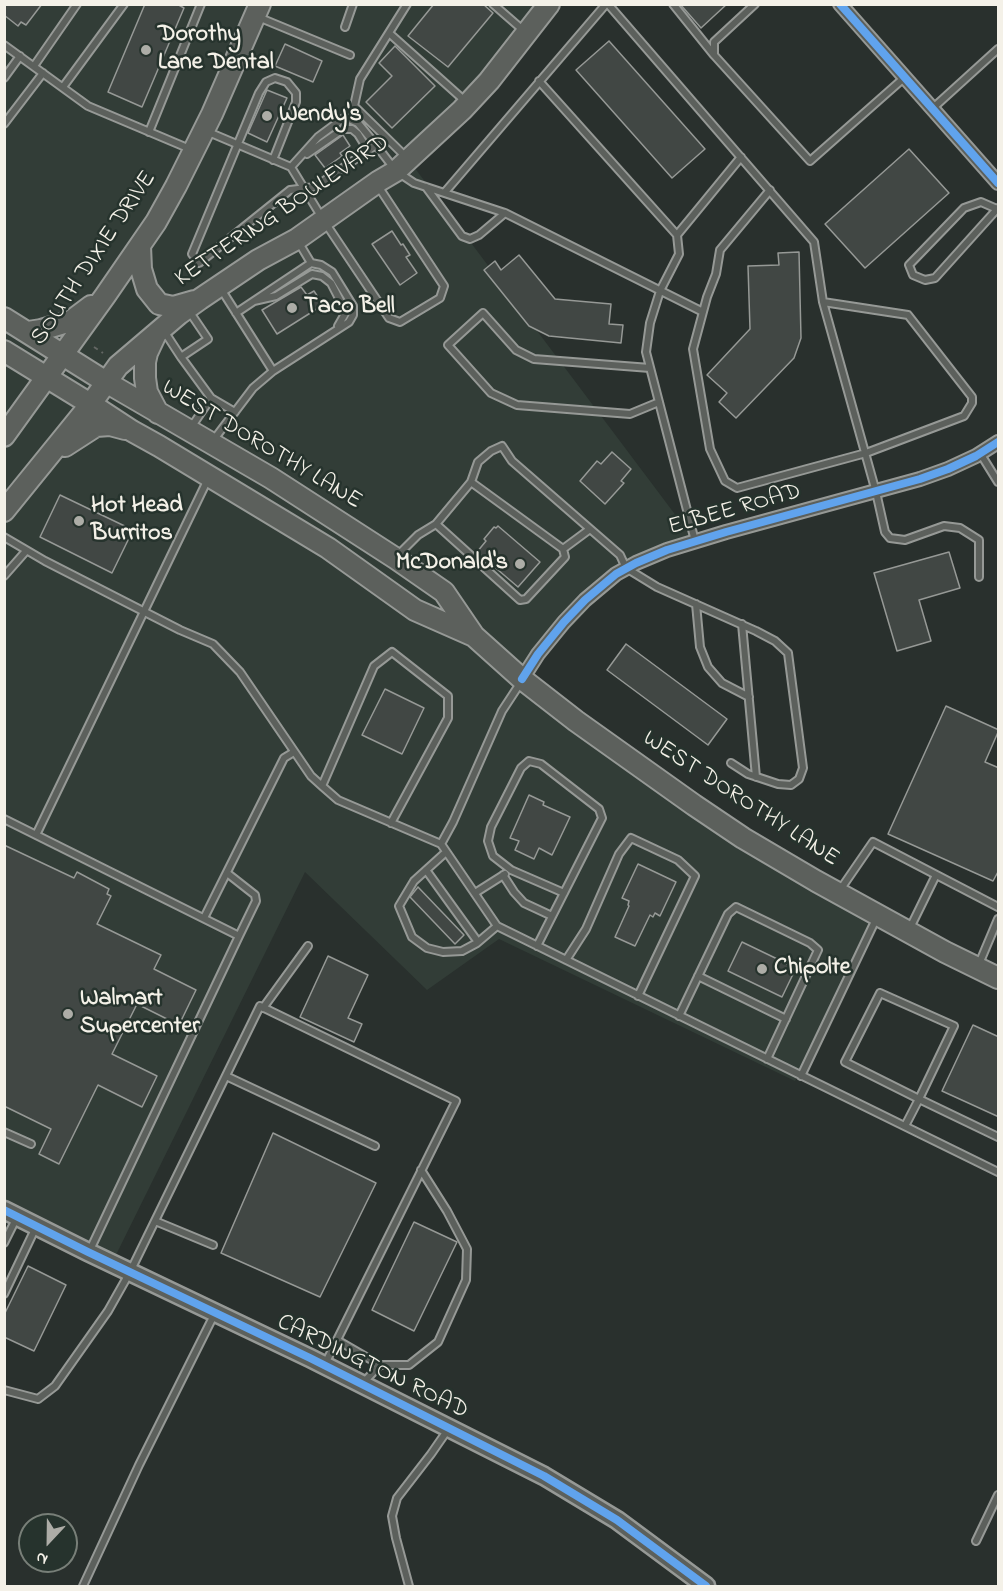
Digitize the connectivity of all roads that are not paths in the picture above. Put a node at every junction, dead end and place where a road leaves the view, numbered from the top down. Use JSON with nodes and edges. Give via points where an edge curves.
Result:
{"nodes":[{"id":1,"x":77,"y":4,"type":"edge"},
{"id":2,"x":124,"y":4,"type":"edge"},
{"id":3,"x":201,"y":4,"type":"edge"},
{"id":4,"x":353,"y":4,"type":"edge"},
{"id":5,"x":407,"y":4,"type":"edge"},
{"id":6,"x":493,"y":4,"type":"edge"},
{"id":7,"x":549,"y":4,"type":"edge"},
{"id":8,"x":607,"y":4,"type":"edge"},
{"id":9,"x":673,"y":4,"type":"edge"},
{"id":10,"x":755,"y":4,"type":"edge"},
{"id":11,"x":840,"y":4,"type":"edge"},
{"id":12,"x":257,"y":10,"type":"edge"},
{"id":13,"x":345,"y":27,"type":"dead end"},
{"id":14,"x":389,"y":33,"type":"junction"},
{"id":15,"x":527,"y":34,"type":"junction"},
{"id":16,"x":4,"y":45,"type":"edge"},
{"id":17,"x":999,"y":49,"type":"edge"},
{"id":18,"x":350,"y":55,"type":"dead end"},
{"id":19,"x":714,"y":55,"type":"junction"},
{"id":20,"x":20,"y":56,"type":"junction"},
{"id":21,"x":34,"y":66,"type":"junction"},
{"id":22,"x":43,"y":73,"type":"junction"},
{"id":23,"x":905,"y":77,"type":"junction"},
{"id":24,"x":4,"y":78,"type":"edge"},
{"id":25,"x":539,"y":81,"type":"junction"},
{"id":26,"x":63,"y":87,"type":"junction"},
{"id":27,"x":468,"y":103,"type":"junction"},
{"id":28,"x":933,"y":108,"type":"junction"},
{"id":29,"x":4,"y":124,"type":"edge"},
{"id":30,"x":204,"y":130,"type":"junction"},
{"id":31,"x":150,"y":132,"type":"junction"},
{"id":32,"x":238,"y":144,"type":"junction"},
{"id":33,"x":376,"y":145,"type":"junction"},
{"id":34,"x":368,"y":150,"type":"junction"},
{"id":35,"x":194,"y":151,"type":"junction"},
{"id":36,"x":741,"y":157,"type":"junction"},
{"id":37,"x":273,"y":160,"type":"junction"},
{"id":38,"x":297,"y":161,"type":"junction"},
{"id":39,"x":402,"y":165,"type":"junction"},
{"id":40,"x":291,"y":167,"type":"junction"},
{"id":41,"x":376,"y":183,"type":"junction"},
{"id":42,"x":999,"y":183,"type":"edge"},
{"id":43,"x":426,"y":186,"type":"junction"},
{"id":44,"x":305,"y":189,"type":"junction"},
{"id":45,"x":770,"y":190,"type":"junction"},
{"id":46,"x":445,"y":192,"type":"junction"},
{"id":47,"x":998,"y":208,"type":"edge"},
{"id":48,"x":505,"y":213,"type":"junction"},
{"id":49,"x":324,"y":221,"type":"junction"},
{"id":50,"x":677,"y":235,"type":"junction"},
{"id":51,"x":297,"y":239,"type":"junction"},
{"id":52,"x":140,"y":246,"type":"junction"},
{"id":53,"x":311,"y":263,"type":"junction"},
{"id":54,"x":219,"y":286,"type":"junction"},
{"id":55,"x":660,"y":291,"type":"junction"},
{"id":56,"x":105,"y":296,"type":"junction"},
{"id":57,"x":254,"y":301,"type":"junction"},
{"id":58,"x":823,"y":302,"type":"junction"},
{"id":59,"x":190,"y":304,"type":"junction"},
{"id":60,"x":703,"y":312,"type":"junction"},
{"id":61,"x":236,"y":313,"type":"junction"},
{"id":62,"x":4,"y":318,"type":"edge"},
{"id":63,"x":160,"y":331,"type":"junction"},
{"id":64,"x":28,"y":332,"type":"junction"},
{"id":65,"x":334,"y":332,"type":"junction"},
{"id":66,"x":4,"y":351,"type":"edge"},
{"id":67,"x":63,"y":354,"type":"junction"},
{"id":68,"x":181,"y":357,"type":"junction"},
{"id":69,"x":650,"y":368,"type":"junction"},
{"id":70,"x":273,"y":371,"type":"junction"},
{"id":71,"x":46,"y":378,"type":"junction"},
{"id":72,"x":106,"y":382,"type":"junction"},
{"id":73,"x":211,"y":398,"type":"junction"},
{"id":74,"x":659,"y":402,"type":"junction"},
{"id":75,"x":90,"y":405,"type":"junction"},
{"id":76,"x":235,"y":412,"type":"junction"},
{"id":77,"x":158,"y":413,"type":"junction"},
{"id":78,"x":189,"y":430,"type":"junction"},
{"id":79,"x":132,"y":431,"type":"junction"},
{"id":80,"x":4,"y":436,"type":"edge"},
{"id":81,"x":999,"y":442,"type":"edge"},
{"id":82,"x":212,"y":443,"type":"junction"},
{"id":83,"x":866,"y":453,"type":"junction"},
{"id":84,"x":980,"y":453,"type":"junction"},
{"id":85,"x":50,"y":455,"type":"junction"},
{"id":86,"x":209,"y":477,"type":"junction"},
{"id":87,"x":471,"y":482,"type":"junction"},
{"id":88,"x":999,"y":482,"type":"edge"},
{"id":89,"x":876,"y":492,"type":"junction"},
{"id":90,"x":4,"y":511,"type":"edge"},
{"id":91,"x":436,"y":524,"type":"junction"},
{"id":92,"x":590,"y":529,"type":"junction"},
{"id":93,"x":4,"y":537,"type":"edge"},
{"id":94,"x":695,"y":542,"type":"junction"},
{"id":95,"x":563,"y":549,"type":"junction"},
{"id":96,"x":26,"y":551,"type":"junction"},
{"id":97,"x":395,"y":558,"type":"junction"},
{"id":98,"x":627,"y":568,"type":"junction"},
{"id":99,"x":4,"y":576,"type":"edge"},
{"id":100,"x":979,"y":577,"type":"dead end"},
{"id":101,"x":696,"y":604,"type":"junction"},
{"id":102,"x":143,"y":611,"type":"junction"},
{"id":103,"x":742,"y":624,"type":"junction"},
{"id":104,"x":474,"y":636,"type":"junction"},
{"id":105,"x":522,"y":679,"type":"junction"},
{"id":106,"x":748,"y":697,"type":"junction"},
{"id":107,"x":294,"y":752,"type":"junction"},
{"id":108,"x":731,"y":763,"type":"dead end"},
{"id":109,"x":756,"y":777,"type":"junction"},
{"id":110,"x":322,"y":786,"type":"junction"},
{"id":111,"x":4,"y":819,"type":"edge"},
{"id":112,"x":391,"y":823,"type":"junction"},
{"id":113,"x":36,"y":835,"type":"junction"},
{"id":114,"x":441,"y":844,"type":"junction"},
{"id":115,"x":446,"y":852,"type":"junction"},
{"id":116,"x":426,"y":870,"type":"junction"},
{"id":117,"x":511,"y":870,"type":"junction"},
{"id":118,"x":227,"y":873,"type":"junction"},
{"id":119,"x":502,"y":875,"type":"junction"},
{"id":120,"x":936,"y":875,"type":"junction"},
{"id":121,"x":474,"y":893,"type":"junction"},
{"id":122,"x":564,"y":893,"type":"junction"},
{"id":123,"x":837,"y":893,"type":"junction"},
{"id":124,"x":999,"y":907,"type":"edge"},
{"id":125,"x":877,"y":915,"type":"junction"},
{"id":126,"x":552,"y":916,"type":"junction"},
{"id":127,"x":204,"y":918,"type":"junction"},
{"id":128,"x":999,"y":919,"type":"edge"},
{"id":129,"x":497,"y":927,"type":"junction"},
{"id":130,"x":908,"y":932,"type":"junction"},
{"id":131,"x":239,"y":936,"type":"junction"},
{"id":132,"x":478,"y":942,"type":"junction"},
{"id":133,"x":308,"y":946,"type":"dead end"},
{"id":134,"x":537,"y":946,"type":"junction"},
{"id":135,"x":567,"y":960,"type":"junction"},
{"id":136,"x":977,"y":968,"type":"junction"},
{"id":137,"x":698,"y":976,"type":"junction"},
{"id":138,"x":999,"y":978,"type":"edge"},
{"id":139,"x":638,"y":996,"type":"junction"},
{"id":140,"x":263,"y":1008,"type":"junction"},
{"id":141,"x":679,"y":1016,"type":"junction"},
{"id":142,"x":786,"y":1019,"type":"junction"},
{"id":143,"x":766,"y":1059,"type":"junction"},
{"id":144,"x":226,"y":1076,"type":"junction"},
{"id":145,"x":801,"y":1076,"type":"junction"},
{"id":146,"x":919,"y":1099,"type":"junction"},
{"id":147,"x":905,"y":1126,"type":"junction"},
{"id":148,"x":4,"y":1132,"type":"edge"},
{"id":149,"x":999,"y":1137,"type":"edge"},
{"id":150,"x":31,"y":1144,"type":"dead end"},
{"id":151,"x":375,"y":1146,"type":"dead end"},
{"id":152,"x":421,"y":1170,"type":"junction"},
{"id":153,"x":999,"y":1172,"type":"edge"},
{"id":154,"x":11,"y":1214,"type":"edge"},
{"id":155,"x":155,"y":1221,"type":"junction"},
{"id":156,"x":37,"y":1226,"type":"junction"},
{"id":157,"x":4,"y":1243,"type":"edge"},
{"id":158,"x":213,"y":1245,"type":"dead end"},
{"id":159,"x":88,"y":1252,"type":"junction"},
{"id":160,"x":130,"y":1272,"type":"junction"},
{"id":161,"x":4,"y":1294,"type":"edge"},
{"id":162,"x":215,"y":1313,"type":"junction"},
{"id":163,"x":337,"y":1340,"type":"junction"},
{"id":164,"x":324,"y":1365,"type":"junction"},
{"id":165,"x":380,"y":1365,"type":"junction"},
{"id":166,"x":362,"y":1384,"type":"junction"},
{"id":167,"x":4,"y":1390,"type":"edge"},
{"id":168,"x":449,"y":1428,"type":"junction"},
{"id":169,"x":999,"y":1495,"type":"edge"},
{"id":170,"x":976,"y":1541,"type":"dead end"},
{"id":171,"x":83,"y":1587,"type":"edge"},
{"id":172,"x":409,"y":1587,"type":"edge"},
{"id":173,"x":706,"y":1587,"type":"edge"}],
"edges":[{"from":1,"to":21,"type":"lane"},
{"from":2,"to":26,"type":"lane"},
{"from":3,"to":31,"type":"lane"},
{"from":4,"to":13,"type":"lane"},
{"from":5,"to":14,"type":"lane"},
{"from":6,"to":15,"type":"lane"},
{"from":7,"to":15,"type":"main road","name":"KETTERING BOULEVARD"},
{"from":8,"to":25,"type":"lane"},
{"from":8,"to":36,"type":"lane"},
{"from":9,"to":19,"type":"lane"},
{"from":10,"to":19,"type":"lane","via":[[714,42]]},
{"from":11,"to":23,"type":"street"},
{"from":12,"to":18,"type":"lane"},
{"from":12,"to":30,"type":"main road","name":"SOUTH DIXIE DRIVE"},
{"from":14,"to":27,"type":"lane"},
{"from":14,"to":39,"type":"lane","via":[[360,79],[354,106]]},
{"from":15,"to":27,"type":"main road","name":"KETTERING BOULEVARD"},
{"from":16,"to":20,"type":"lane"},
{"from":17,"to":28,"type":"lane"},
{"from":19,"to":23,"type":"lane","via":[[810,160]]},
{"from":20,"to":21,"type":"lane"},
{"from":20,"to":24,"type":"lane"},
{"from":21,"to":22,"type":"lane"},
{"from":22,"to":26,"type":"lane"},
{"from":22,"to":29,"type":"lane"},
{"from":23,"to":28,"type":"street"},
{"from":25,"to":46,"type":"lane"},
{"from":25,"to":50,"type":"lane"},
{"from":26,"to":31,"type":"lane","via":[[88,106]]},
{"from":27,"to":39,"type":"main road","name":"KETTERING BOULEVARD"},
{"from":28,"to":42,"type":"street"},
{"from":30,"to":32,"type":"lane"},
{"from":30,"to":35,"type":"main road","name":"SOUTH DIXIE DRIVE"},
{"from":31,"to":35,"type":"lane"},
{"from":32,"to":37,"type":"lane"},
{"from":32,"to":37,"type":"lane","via":[[266,82],[275,78],[287,82],[296,93],[296,102]]},
{"from":32,"to":44,"type":"lane","via":[[192,254],[199,262],[290,190]]},
{"from":33,"to":34,"type":"lane"},
{"from":33,"to":38,"type":"lane","via":[[358,123],[345,117],[318,137]]},
{"from":33,"to":39,"type":"lane"},
{"from":34,"to":38,"type":"lane","via":[[358,134],[343,129]]},
{"from":34,"to":44,"type":"lane","via":[[315,187]]},
{"from":35,"to":52,"type":"main road","name":"SOUTH DIXIE DRIVE"},
{"from":36,"to":45,"type":"lane"},
{"from":36,"to":50,"type":"lane"},
{"from":37,"to":40,"type":"lane"},
{"from":38,"to":40,"type":"lane"},
{"from":39,"to":41,"type":"main road","name":"KETTERING BOULEVARD"},
{"from":39,"to":43,"type":"lane","via":[[414,183]]},
{"from":40,"to":44,"type":"lane"},
{"from":41,"to":49,"type":"main road","name":"KETTERING BOULEVARD"},
{"from":41,"to":49,"type":"lane","via":[[444,286],[440,298],[400,322],[389,318]]},
{"from":43,"to":46,"type":"lane"},
{"from":43,"to":48,"type":"lane","via":[[462,236],[470,239]]},
{"from":44,"to":49,"type":"lane"},
{"from":45,"to":58,"type":"lane","via":[[814,242]]},
{"from":45,"to":60,"type":"lane","via":[[720,250]]},
{"from":46,"to":48,"type":"lane"},
{"from":47,"to":47,"type":"lane","via":[[981,202],[964,208],[909,265],[913,275],[925,280],[935,278]]},
{"from":48,"to":55,"type":"lane"},
{"from":49,"to":51,"type":"main road","name":"KETTERING BOULEVARD"},
{"from":50,"to":55,"type":"lane","via":[[680,254]]},
{"from":51,"to":53,"type":"lane"},
{"from":51,"to":54,"type":"main road","name":"KETTERING BOULEVARD"},
{"from":52,"to":56,"type":"main road","name":"SOUTH DIXIE DRIVE"},
{"from":52,"to":59,"type":"main road","via":[[147,289],[159,304]]},
{"from":53,"to":57,"type":"lane"},
{"from":53,"to":65,"type":"lane","via":[[332,272],[353,306],[349,322]]},
{"from":54,"to":59,"type":"main road","name":"KETTERING BOULEVARD"},
{"from":54,"to":61,"type":"lane"},
{"from":55,"to":60,"type":"lane"},
{"from":55,"to":69,"type":"lane","via":[[646,352]]},
{"from":56,"to":64,"type":"main road","via":[[71,321]]},
{"from":56,"to":67,"type":"main road","name":"SOUTH DIXIE DRIVE"},
{"from":57,"to":61,"type":"lane"},
{"from":57,"to":65,"type":"lane","via":[[276,296],[312,274],[322,276],[331,284],[346,312]]},
{"from":58,"to":83,"type":"lane"},
{"from":58,"to":83,"type":"lane","via":[[908,315],[972,397],[964,416]]},
{"from":59,"to":63,"type":"main road","name":"KETTERING BOULEVARD"},
{"from":59,"to":68,"type":"lane","via":[[208,339]]},
{"from":60,"to":83,"type":"lane","via":[[693,349],[710,449],[725,481],[737,488]]},
{"from":61,"to":70,"type":"lane"},
{"from":62,"to":64,"type":"main road","name":"WEST DOROTHY LANE"},
{"from":63,"to":68,"type":"lane"},
{"from":63,"to":72,"type":"main road","name":"KETTERING BOULEVARD","via":[[118,366]]},
{"from":63,"to":77,"type":"main road","via":[[145,362],[147,392]]},
{"from":64,"to":67,"type":"main road","name":"WEST DOROTHY LANE"},
{"from":65,"to":70,"type":"lane"},
{"from":66,"to":71,"type":"main road","name":"WEST DOROTHY LANE"},
{"from":67,"to":71,"type":"main road","name":"SOUTH DIXIE DRIVE"},
{"from":67,"to":72,"type":"main road","name":"WEST DOROTHY LANE"},
{"from":68,"to":73,"type":"lane"},
{"from":69,"to":74,"type":"lane"},
{"from":69,"to":74,"type":"lane","via":[[534,359],[516,350],[483,313],[448,345],[491,393],[517,405],[630,414]]},
{"from":70,"to":76,"type":"lane","via":[[253,388]]},
{"from":71,"to":75,"type":"main road","name":"WEST DOROTHY LANE"},
{"from":71,"to":80,"type":"main road","name":"SOUTH DIXIE DRIVE"},
{"from":72,"to":75,"type":"main road","name":"KETTERING BOULEVARD"},
{"from":72,"to":77,"type":"main road","name":"WEST DOROTHY LANE"},
{"from":73,"to":76,"type":"lane"},
{"from":73,"to":78,"type":"lane"},
{"from":74,"to":94,"type":"lane"},
{"from":75,"to":79,"type":"main road","name":"WEST DOROTHY LANE"},
{"from":75,"to":85,"type":"main road","name":"KETTERING BOULEVARD"},
{"from":76,"to":82,"type":"lane"},
{"from":77,"to":78,"type":"main road","name":"WEST DOROTHY LANE"},
{"from":78,"to":82,"type":"main road","name":"WEST DOROTHY LANE"},
{"from":79,"to":85,"type":"main road","via":[[96,426]]},
{"from":79,"to":86,"type":"main road","name":"WEST DOROTHY LANE"},
{"from":81,"to":84,"type":"street","name":"ELBEE ROAD"},
{"from":82,"to":97,"type":"main road","name":"WEST DOROTHY LANE"},
{"from":83,"to":89,"type":"lane"},
{"from":84,"to":88,"type":"lane"},
{"from":84,"to":89,"type":"street","name":"ELBEE ROAD","via":[[948,469]]},
{"from":85,"to":90,"type":"main road","name":"KETTERING BOULEVARD"},
{"from":86,"to":102,"type":"lane"},
{"from":86,"to":104,"type":"main road","name":"WEST DOROTHY LANE","via":[[328,548],[415,610]]},
{"from":87,"to":91,"type":"lane"},
{"from":87,"to":92,"type":"lane","via":[[478,462],[502,446],[512,461]]},
{"from":87,"to":95,"type":"lane"},
{"from":89,"to":94,"type":"street","name":"ELBEE ROAD"},
{"from":89,"to":100,"type":"lane","via":[[885,532],[890,538],[905,540],[944,526],[960,528],[979,540]]},
{"from":91,"to":95,"type":"lane","via":[[520,600],[526,599],[565,557]]},
{"from":91,"to":97,"type":"lane","via":[[418,535]]},
{"from":92,"to":95,"type":"lane"},
{"from":92,"to":98,"type":"lane","via":[[620,555]]},
{"from":93,"to":96,"type":"lane"},
{"from":94,"to":98,"type":"street","name":"ELBEE ROAD"},
{"from":96,"to":99,"type":"lane"},
{"from":96,"to":102,"type":"lane"},
{"from":97,"to":104,"type":"main road","name":"WEST DOROTHY LANE","via":[[444,592]]},
{"from":98,"to":101,"type":"lane"},
{"from":98,"to":105,"type":"street","name":"ELBEE ROAD","via":[[585,600],[564,622]]},
{"from":101,"to":103,"type":"lane"},
{"from":101,"to":106,"type":"lane","via":[[700,647],[708,667],[722,683]]},
{"from":102,"to":107,"type":"lane","via":[[213,645],[240,672]]},
{"from":102,"to":113,"type":"lane"},
{"from":103,"to":106,"type":"lane"},
{"from":103,"to":109,"type":"lane","via":[[775,641],[788,653],[803,768],[800,779],[791,785]]},
{"from":104,"to":105,"type":"main road","name":"WEST DOROTHY LANE"},
{"from":105,"to":114,"type":"lane","via":[[502,711]]},
{"from":105,"to":123,"type":"main road","name":"WEST DOROTHY LANE","via":[[677,794]]},
{"from":106,"to":109,"type":"lane"},
{"from":107,"to":110,"type":"lane"},
{"from":107,"to":118,"type":"lane","via":[[284,758]]},
{"from":108,"to":109,"type":"lane"},
{"from":110,"to":112,"type":"lane","via":[[338,800]]},
{"from":110,"to":112,"type":"lane","via":[[374,666],[392,652],[448,696],[447,718]]},
{"from":111,"to":113,"type":"lane"},
{"from":112,"to":114,"type":"lane"},
{"from":113,"to":127,"type":"lane"},
{"from":114,"to":115,"type":"lane"},
{"from":115,"to":116,"type":"lane"},
{"from":115,"to":121,"type":"lane"},
{"from":116,"to":132,"type":"lane"},
{"from":116,"to":132,"type":"lane","via":[[399,906],[412,937],[427,948],[443,952],[462,951]]},
{"from":117,"to":119,"type":"lane"},
{"from":117,"to":122,"type":"lane"},
{"from":117,"to":122,"type":"lane","via":[[494,856],[488,841],[491,827],[521,768],[530,761],[541,764],[599,809],[602,818]]},
{"from":118,"to":127,"type":"lane"},
{"from":118,"to":131,"type":"lane","via":[[255,895],[256,901]]},
{"from":119,"to":121,"type":"lane"},
{"from":119,"to":126,"type":"lane","via":[[524,903]]},
{"from":120,"to":123,"type":"lane","via":[[873,842]]},
{"from":120,"to":124,"type":"lane"},
{"from":120,"to":130,"type":"lane"},
{"from":121,"to":129,"type":"lane"},
{"from":122,"to":126,"type":"lane"},
{"from":123,"to":125,"type":"main road","name":"WEST DOROTHY LANE"},
{"from":125,"to":130,"type":"main road","name":"WEST DOROTHY LANE"},
{"from":125,"to":145,"type":"lane"},
{"from":126,"to":134,"type":"lane"},
{"from":127,"to":131,"type":"lane"},
{"from":128,"to":136,"type":"lane"},
{"from":129,"to":132,"type":"lane"},
{"from":129,"to":134,"type":"lane"},
{"from":130,"to":136,"type":"main road","name":"WEST DOROTHY LANE"},
{"from":131,"to":159,"type":"lane"},
{"from":133,"to":140,"type":"lane"},
{"from":134,"to":135,"type":"lane"},
{"from":135,"to":139,"type":"lane"},
{"from":135,"to":139,"type":"lane","via":[[586,929],[619,854],[631,838],[678,860],[694,876]]},
{"from":136,"to":138,"type":"main road","name":"WEST DOROTHY LANE"},
{"from":137,"to":141,"type":"lane"},
{"from":137,"to":142,"type":"lane"},
{"from":137,"to":142,"type":"lane","via":[[728,914],[736,907],[810,943],[818,951]]},
{"from":139,"to":141,"type":"lane"},
{"from":140,"to":144,"type":"lane","via":[[260,1006]]},
{"from":140,"to":152,"type":"lane","via":[[456,1101]]},
{"from":141,"to":143,"type":"lane"},
{"from":142,"to":143,"type":"lane"},
{"from":143,"to":145,"type":"lane"},
{"from":144,"to":151,"type":"lane"},
{"from":144,"to":155,"type":"lane"},
{"from":145,"to":147,"type":"lane"},
{"from":146,"to":146,"type":"lane","via":[[845,1062],[879,993],[954,1026]]},
{"from":146,"to":147,"type":"lane"},
{"from":146,"to":149,"type":"lane"},
{"from":147,"to":153,"type":"lane"},
{"from":148,"to":150,"type":"lane"},
{"from":152,"to":163,"type":"lane"},
{"from":152,"to":165,"type":"lane","via":[[467,1249],[466,1280],[438,1342],[409,1365]]},
{"from":154,"to":156,"type":"street","name":"CARDINGTON ROAD"},
{"from":154,"to":157,"type":"lane"},
{"from":155,"to":158,"type":"lane"},
{"from":155,"to":160,"type":"lane"},
{"from":156,"to":159,"type":"street","name":"CARDINGTON ROAD"},
{"from":156,"to":161,"type":"lane"},
{"from":159,"to":160,"type":"street","name":"CARDINGTON ROAD"},
{"from":160,"to":162,"type":"street","name":"CARDINGTON ROAD"},
{"from":160,"to":167,"type":"lane","via":[[108,1311],[55,1386],[38,1399]]},
{"from":162,"to":164,"type":"street","name":"CARDINGTON ROAD"},
{"from":162,"to":171,"type":"lane"},
{"from":163,"to":164,"type":"lane"},
{"from":163,"to":165,"type":"lane"},
{"from":164,"to":166,"type":"street","name":"CARDINGTON ROAD"},
{"from":165,"to":166,"type":"lane"},
{"from":166,"to":168,"type":"street","name":"CARDINGTON ROAD"},
{"from":168,"to":172,"type":"lane","via":[[397,1498],[392,1516]]},
{"from":168,"to":173,"type":"street","name":"CARDINGTON ROAD","via":[[544,1476],[617,1520]]},
{"from":169,"to":170,"type":"lane"}]}
